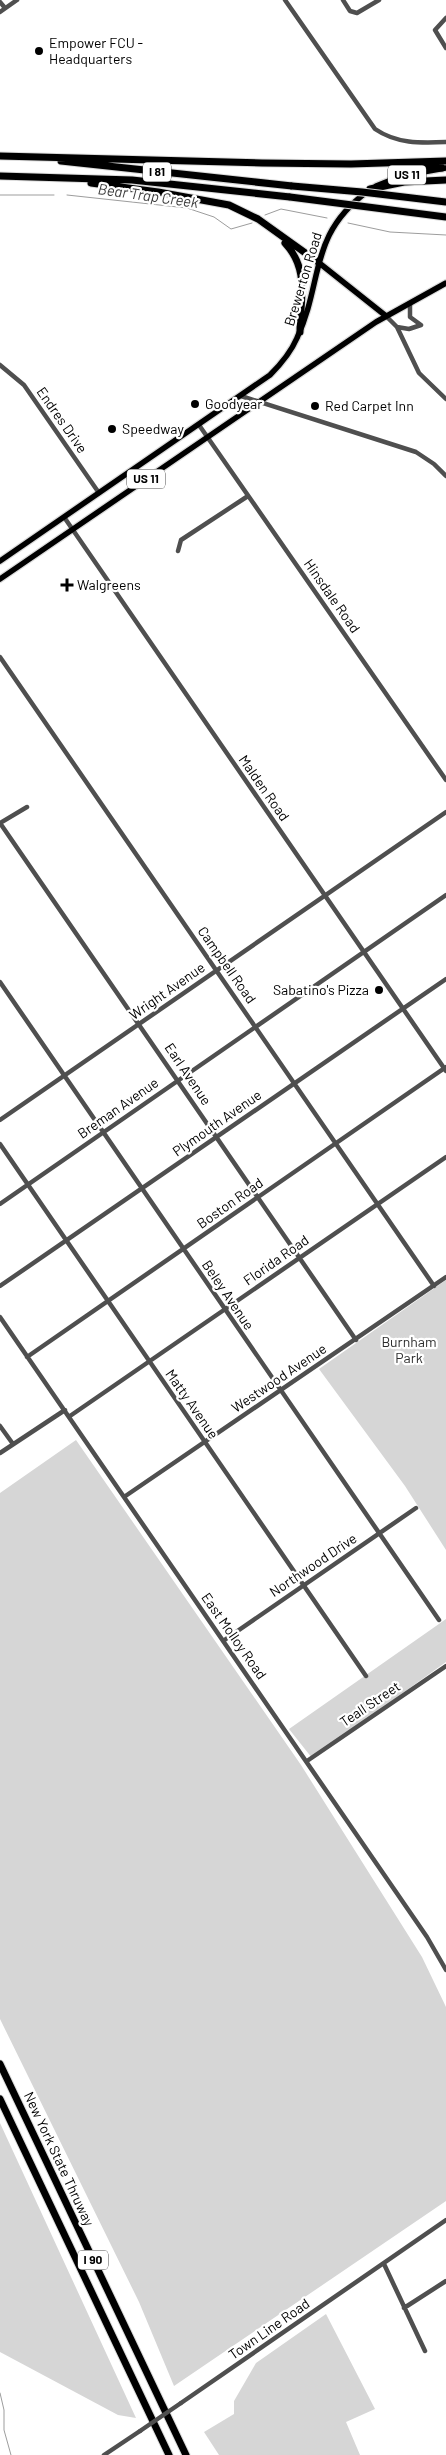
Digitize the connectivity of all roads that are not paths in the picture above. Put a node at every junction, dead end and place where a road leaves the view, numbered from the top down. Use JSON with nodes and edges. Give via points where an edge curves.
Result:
{"nodes":[{"id":1,"x":17,"y":0,"type":"edge"},
{"id":2,"x":285,"y":0,"type":"edge"},
{"id":3,"x":343,"y":0,"type":"edge"},
{"id":4,"x":379,"y":0,"type":"edge"},
{"id":5,"x":0,"y":2,"type":"edge"},
{"id":6,"x":2,"y":10,"type":"edge"},
{"id":7,"x":446,"y":18,"type":"edge"},
{"id":8,"x":446,"y":48,"type":"edge"},
{"id":9,"x":446,"y":142,"type":"edge"},
{"id":10,"x":0,"y":156,"type":"edge"},
{"id":11,"x":22,"y":156,"type":"junction"},
{"id":12,"x":446,"y":161,"type":"edge"},
{"id":13,"x":351,"y":164,"type":"junction"},
{"id":14,"x":444,"y":168,"type":"edge"},
{"id":15,"x":0,"y":176,"type":"edge"},
{"id":16,"x":53,"y":178,"type":"junction"},
{"id":17,"x":446,"y":180,"type":"edge"},
{"id":18,"x":370,"y":190,"type":"junction"},
{"id":19,"x":446,"y":202,"type":"edge"},
{"id":20,"x":446,"y":217,"type":"edge"},
{"id":21,"x":271,"y":229,"type":"junction"},
{"id":22,"x":318,"y":262,"type":"junction"},
{"id":23,"x":446,"y":283,"type":"edge"},
{"id":24,"x":410,"y":302,"type":"junction"},
{"id":25,"x":386,"y":316,"type":"junction"},
{"id":26,"x":397,"y":327,"type":"junction"},
{"id":27,"x":300,"y":332,"type":"junction"},
{"id":28,"x":0,"y":365,"type":"edge"},
{"id":29,"x":241,"y":396,"type":"junction"},
{"id":30,"x":446,"y":399,"type":"edge"},
{"id":31,"x":258,"y":402,"type":"junction"},
{"id":32,"x":199,"y":425,"type":"junction"},
{"id":33,"x":207,"y":437,"type":"junction"},
{"id":34,"x":446,"y":476,"type":"edge"},
{"id":35,"x":98,"y":493,"type":"junction"},
{"id":36,"x":248,"y":496,"type":"junction"},
{"id":37,"x":64,"y":517,"type":"junction"},
{"id":38,"x":72,"y":529,"type":"junction"},
{"id":39,"x":178,"y":551,"type":"dead end"},
{"id":40,"x":0,"y":560,"type":"edge"},
{"id":41,"x":0,"y":579,"type":"edge"},
{"id":42,"x":0,"y":657,"type":"edge"},
{"id":43,"x":446,"y":780,"type":"edge"},
{"id":44,"x":27,"y":807,"type":"dead end"},
{"id":45,"x":446,"y":812,"type":"edge"},
{"id":46,"x":0,"y":823,"type":"edge"},
{"id":47,"x":446,"y":895,"type":"edge"},
{"id":48,"x":325,"y":896,"type":"junction"},
{"id":49,"x":364,"y":952,"type":"junction"},
{"id":50,"x":217,"y":970,"type":"junction"},
{"id":51,"x":446,"y":978,"type":"edge"},
{"id":52,"x":0,"y":982,"type":"edge"},
{"id":53,"x":403,"y":1008,"type":"junction"},
{"id":54,"x":140,"y":1023,"type":"junction"},
{"id":55,"x":256,"y":1026,"type":"junction"},
{"id":56,"x":445,"y":1069,"type":"edge"},
{"id":57,"x":64,"y":1076,"type":"junction"},
{"id":58,"x":178,"y":1080,"type":"junction"},
{"id":59,"x":295,"y":1083,"type":"junction"},
{"id":60,"x":0,"y":1120,"type":"edge"},
{"id":61,"x":103,"y":1132,"type":"junction"},
{"id":62,"x":217,"y":1136,"type":"junction"},
{"id":63,"x":336,"y":1142,"type":"junction"},
{"id":64,"x":0,"y":1144,"type":"edge"},
{"id":65,"x":446,"y":1156,"type":"edge"},
{"id":66,"x":27,"y":1185,"type":"junction"},
{"id":67,"x":142,"y":1189,"type":"junction"},
{"id":68,"x":258,"y":1197,"type":"junction"},
{"id":69,"x":0,"y":1204,"type":"edge"},
{"id":70,"x":378,"y":1204,"type":"junction"},
{"id":71,"x":66,"y":1241,"type":"junction"},
{"id":72,"x":183,"y":1249,"type":"junction"},
{"id":73,"x":299,"y":1257,"type":"junction"},
{"id":74,"x":446,"y":1277,"type":"edge"},
{"id":75,"x":0,"y":1286,"type":"edge"},
{"id":76,"x":434,"y":1286,"type":"junction"},
{"id":77,"x":108,"y":1301,"type":"junction"},
{"id":78,"x":225,"y":1310,"type":"junction"},
{"id":79,"x":0,"y":1317,"type":"edge"},
{"id":80,"x":2,"y":1323,"type":"edge"},
{"id":81,"x":356,"y":1340,"type":"junction"},
{"id":82,"x":28,"y":1357,"type":"junction"},
{"id":83,"x":149,"y":1362,"type":"junction"},
{"id":84,"x":280,"y":1391,"type":"junction"},
{"id":85,"x":65,"y":1410,"type":"junction"},
{"id":86,"x":70,"y":1416,"type":"junction"},
{"id":87,"x":0,"y":1426,"type":"edge"},
{"id":88,"x":205,"y":1442,"type":"junction"},
{"id":89,"x":13,"y":1444,"type":"junction"},
{"id":90,"x":0,"y":1453,"type":"edge"},
{"id":91,"x":124,"y":1497,"type":"junction"},
{"id":92,"x":416,"y":1508,"type":"dead end"},
{"id":93,"x":379,"y":1534,"type":"junction"},
{"id":94,"x":304,"y":1585,"type":"junction"},
{"id":95,"x":439,"y":1620,"type":"dead end"},
{"id":96,"x":223,"y":1641,"type":"junction"},
{"id":97,"x":446,"y":1666,"type":"edge"},
{"id":98,"x":366,"y":1676,"type":"dead end"},
{"id":99,"x":307,"y":1761,"type":"junction"},
{"id":100,"x":446,"y":1970,"type":"edge"},
{"id":101,"x":0,"y":2064,"type":"edge"},
{"id":102,"x":0,"y":2099,"type":"edge"},
{"id":103,"x":446,"y":2220,"type":"edge"},
{"id":104,"x":384,"y":2264,"type":"junction"},
{"id":105,"x":446,"y":2281,"type":"edge"},
{"id":106,"x":404,"y":2308,"type":"junction"},
{"id":107,"x":425,"y":2351,"type":"dead end"},
{"id":108,"x":104,"y":2455,"type":"edge"},
{"id":109,"x":169,"y":2455,"type":"edge"},
{"id":110,"x":186,"y":2455,"type":"edge"}],
"edges":[{"from":1,"to":6,"type":"street"},
{"from":2,"to":9,"type":"street","via":[[375,128],[400,141]]},
{"from":3,"to":4,"type":"street","via":[[350,11],[357,13]]},
{"from":5,"to":6,"type":"street"},
{"from":7,"to":8,"type":"street","via":[[435,30]]},
{"from":10,"to":11,"type":"highway","number":"I 81"},
{"from":11,"to":13,"type":"highway"},
{"from":11,"to":19,"type":"highway","number":"I 81","bridge":true},
{"from":12,"to":13,"type":"highway"},
{"from":13,"to":14,"type":"highway"},
{"from":14,"to":18,"type":"main road","name":"Brewerton Road","number":"US 11","via":[[402,176],[382,182]]},
{"from":15,"to":16,"type":"highway","number":"I 81"},
{"from":16,"to":20,"type":"highway","number":"I 81","bridge":true,"via":[[132,180]]},
{"from":16,"to":21,"type":"highway","via":[[222,204],[243,211]]},
{"from":17,"to":18,"type":"highway","via":[[404,182]]},
{"from":18,"to":22,"type":"main road","name":"Brewerton Road","number":"US 11","via":[[338,220],[326,238]]},
{"from":21,"to":22,"type":"highway"},
{"from":21,"to":27,"type":"highway","via":[[298,262],[303,285]]},
{"from":22,"to":25,"type":"main road"},
{"from":22,"to":27,"type":"main road","name":"Brewerton Road","number":"US 11"},
{"from":23,"to":24,"type":"main road","number":"US 11"},
{"from":24,"to":25,"type":"main road","number":"US 11"},
{"from":24,"to":26,"type":"street","via":[[410,317],[421,325],[409,329]]},
{"from":25,"to":26,"type":"street"},
{"from":25,"to":31,"type":"main road","number":"US 11"},
{"from":26,"to":30,"type":"street","via":[[419,373]]},
{"from":27,"to":29,"type":"main road","name":"Brewerton Road","number":"US 11","via":[[292,348],[270,375]]},
{"from":28,"to":35,"type":"street","name":"Endres Drive","via":[[24,385]]},
{"from":29,"to":31,"type":"street"},
{"from":29,"to":32,"type":"main road","name":"Brewerton Road","number":"US 11"},
{"from":31,"to":33,"type":"main road","number":"US 11"},
{"from":31,"to":34,"type":"street","via":[[416,452]]},
{"from":32,"to":33,"type":"street","name":"Hinsdale Road"},
{"from":32,"to":35,"type":"main road","name":"Brewerton Road","number":"US 11"},
{"from":33,"to":36,"type":"street","name":"Hinsdale Road"},
{"from":33,"to":38,"type":"main road","number":"US 11"},
{"from":35,"to":37,"type":"main road","name":"Brewerton Road","number":"US 11"},
{"from":36,"to":39,"type":"street","via":[[181,540]]},
{"from":36,"to":43,"type":"street","name":"Hinsdale Road"},
{"from":37,"to":38,"type":"street","name":"Malden Road"},
{"from":37,"to":40,"type":"main road","name":"Brewerton Road","number":"US 11"},
{"from":38,"to":41,"type":"main road","number":"US 11"},
{"from":38,"to":48,"type":"street","name":"Malden Road"},
{"from":42,"to":50,"type":"street","name":"Campbell Road"},
{"from":44,"to":46,"type":"street"},
{"from":45,"to":48,"type":"street","name":"Wright Avenue"},
{"from":46,"to":54,"type":"street","name":"Earl Avenue"},
{"from":47,"to":49,"type":"street","name":"Breman Avenue"},
{"from":48,"to":49,"type":"street","name":"Malden Road"},
{"from":48,"to":50,"type":"street","name":"Wright Avenue"},
{"from":49,"to":53,"type":"street","name":"Malden Road"},
{"from":49,"to":55,"type":"street","name":"Breman Avenue"},
{"from":50,"to":54,"type":"street","name":"Wright Avenue"},
{"from":50,"to":55,"type":"street","name":"Campbell Road"},
{"from":51,"to":53,"type":"street","name":"Plymouth Avenue"},
{"from":52,"to":57,"type":"street","name":"Beley Avenue"},
{"from":53,"to":56,"type":"street","name":"Malden Road"},
{"from":53,"to":59,"type":"street","name":"Plymouth Avenue"},
{"from":54,"to":57,"type":"street","name":"Wright Avenue"},
{"from":54,"to":58,"type":"street","name":"Earl Avenue"},
{"from":55,"to":58,"type":"street","name":"Breman Avenue"},
{"from":55,"to":59,"type":"street","name":"Campbell Road"},
{"from":56,"to":63,"type":"street","name":"Boston Road"},
{"from":57,"to":60,"type":"street","name":"Wright Avenue"},
{"from":57,"to":61,"type":"street","name":"Beley Avenue"},
{"from":58,"to":61,"type":"street","name":"Breman Avenue"},
{"from":58,"to":62,"type":"street","name":"Earl Avenue"},
{"from":59,"to":62,"type":"street","name":"Plymouth Avenue"},
{"from":59,"to":63,"type":"street","name":"Campbell Road"},
{"from":61,"to":66,"type":"street","name":"Breman Avenue"},
{"from":61,"to":67,"type":"street","name":"Beley Avenue"},
{"from":62,"to":67,"type":"street","name":"Plymouth Avenue"},
{"from":62,"to":68,"type":"street","name":"Earl Avenue"},
{"from":63,"to":68,"type":"street","name":"Boston Road"},
{"from":63,"to":70,"type":"street","name":"Campbell Road"},
{"from":64,"to":66,"type":"street","name":"Matty Avenue"},
{"from":65,"to":70,"type":"street","name":"Florida Road"},
{"from":66,"to":69,"type":"street","name":"Breman Avenue"},
{"from":66,"to":71,"type":"street","name":"Matty Avenue"},
{"from":67,"to":71,"type":"street","name":"Plymouth Avenue"},
{"from":67,"to":72,"type":"street","name":"Beley Avenue"},
{"from":68,"to":72,"type":"street","name":"Boston Road"},
{"from":68,"to":73,"type":"street","name":"Earl Avenue"},
{"from":70,"to":73,"type":"street","name":"Florida Road"},
{"from":70,"to":76,"type":"street","name":"Campbell Road"},
{"from":71,"to":75,"type":"street","name":"Plymouth Avenue"},
{"from":71,"to":77,"type":"street","name":"Matty Avenue"},
{"from":72,"to":77,"type":"street","name":"Boston Road"},
{"from":72,"to":78,"type":"street","name":"Beley Avenue"},
{"from":73,"to":78,"type":"street","name":"Florida Road"},
{"from":73,"to":81,"type":"street","name":"Earl Avenue"},
{"from":74,"to":76,"type":"street","name":"Westwood Avenue"},
{"from":76,"to":81,"type":"street","name":"Westwood Avenue"},
{"from":77,"to":82,"type":"street","name":"Boston Road"},
{"from":77,"to":83,"type":"street","name":"Matty Avenue"},
{"from":78,"to":83,"type":"street","name":"Florida Road"},
{"from":78,"to":84,"type":"street","name":"Beley Avenue"},
{"from":79,"to":80,"type":"street","name":"East Molloy Road"},
{"from":80,"to":82,"type":"street","name":"East Molloy Road"},
{"from":81,"to":84,"type":"street","name":"Westwood Avenue"},
{"from":82,"to":85,"type":"street","name":"East Molloy Road"},
{"from":83,"to":86,"type":"street","name":"Florida Road"},
{"from":83,"to":88,"type":"street","name":"Matty Avenue"},
{"from":84,"to":88,"type":"street","name":"Westwood Avenue"},
{"from":84,"to":93,"type":"street","name":"Beley Avenue"},
{"from":85,"to":86,"type":"street","name":"East Molloy Road"},
{"from":85,"to":89,"type":"street"},
{"from":86,"to":91,"type":"street","name":"East Molloy Road"},
{"from":87,"to":89,"type":"street"},
{"from":88,"to":91,"type":"street","name":"Westwood Avenue"},
{"from":88,"to":94,"type":"street","name":"Matty Avenue"},
{"from":89,"to":90,"type":"street"},
{"from":91,"to":96,"type":"street","name":"East Molloy Road"},
{"from":92,"to":93,"type":"street","name":"Northwood Drive"},
{"from":93,"to":94,"type":"street","name":"Northwood Drive"},
{"from":93,"to":95,"type":"street","name":"Beley Avenue"},
{"from":94,"to":96,"type":"street","name":"Northwood Drive"},
{"from":94,"to":98,"type":"street","name":"Matty Avenue"},
{"from":96,"to":99,"type":"street","name":"East Molloy Road"},
{"from":97,"to":99,"type":"street","name":"Teall Street"},
{"from":99,"to":100,"type":"street","name":"East Molloy Road"},
{"from":101,"to":110,"type":"highway","name":"New York State Thruway","number":"I 90"},
{"from":102,"to":109,"type":"highway","name":"New York State Thruway","number":"I 90"},
{"from":103,"to":104,"type":"street","name":"Town Line Road"},
{"from":104,"to":106,"type":"street"},
{"from":104,"to":108,"type":"street","name":"Town Line Road","bridge":true},
{"from":105,"to":106,"type":"street"},
{"from":106,"to":107,"type":"street"}]}
